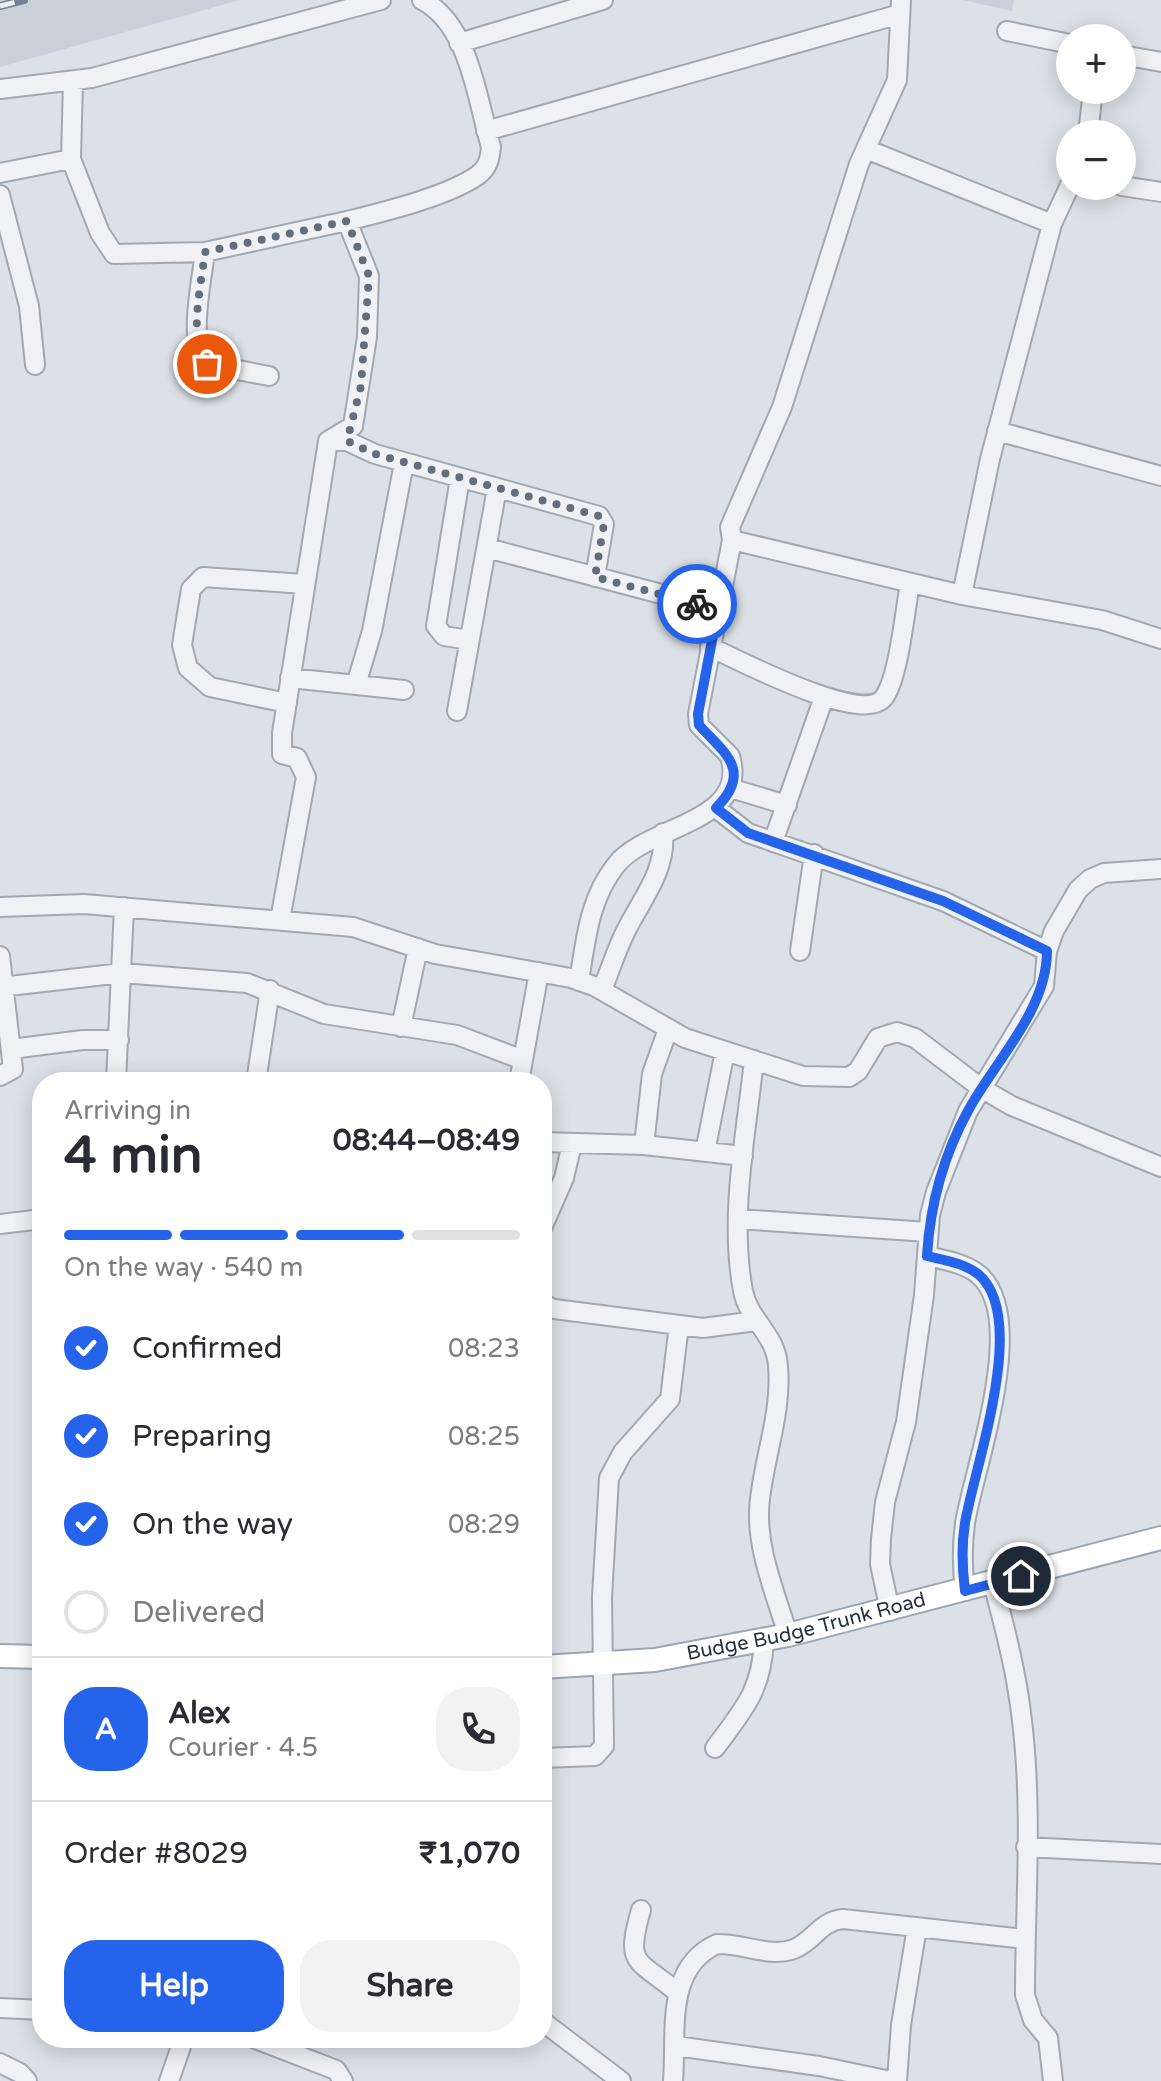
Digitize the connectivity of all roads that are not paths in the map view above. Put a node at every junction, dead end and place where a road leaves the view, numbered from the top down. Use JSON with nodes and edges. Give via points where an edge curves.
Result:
{"nodes":[{"id":1,"x":381,"y":0,"type":"edge"},
{"id":2,"x":422,"y":0,"type":"edge"},
{"id":3,"x":603,"y":0,"type":"edge"},
{"id":4,"x":900,"y":7,"type":"edge"},
{"id":5,"x":1007,"y":31,"type":"dead end"},
{"id":6,"x":1056,"y":41,"type":"edge"},
{"id":7,"x":459,"y":43,"type":"junction"},
{"id":8,"x":1136,"y":58,"type":"edge"},
{"id":9,"x":1161,"y":62,"type":"edge"},
{"id":10,"x":73,"y":81,"type":"junction"},
{"id":11,"x":0,"y":89,"type":"edge"},
{"id":12,"x":486,"y":131,"type":"junction"},
{"id":13,"x":866,"y":149,"type":"junction"},
{"id":14,"x":71,"y":159,"type":"junction"},
{"id":15,"x":0,"y":173,"type":"edge"},
{"id":16,"x":1136,"y":188,"type":"edge"},
{"id":17,"x":1161,"y":192,"type":"edge"},
{"id":18,"x":0,"y":195,"type":"edge"},
{"id":19,"x":1063,"y":200,"type":"edge"},
{"id":20,"x":347,"y":221,"type":"junction"},
{"id":21,"x":1052,"y":224,"type":"junction"},
{"id":22,"x":205,"y":252,"type":"junction"},
{"id":23,"x":35,"y":365,"type":"dead end"},
{"id":24,"x":269,"y":376,"type":"dead end"},
{"id":25,"x":997,"y":431,"type":"junction"},
{"id":26,"x":350,"y":434,"type":"junction"},
{"id":27,"x":404,"y":463,"type":"junction"},
{"id":28,"x":1161,"y":476,"type":"edge"},
{"id":29,"x":460,"y":478,"type":"junction"},
{"id":30,"x":497,"y":488,"type":"junction"},
{"id":31,"x":732,"y":540,"type":"junction"},
{"id":32,"x":487,"y":548,"type":"junction"},
{"id":33,"x":595,"y":577,"type":"junction"},
{"id":34,"x":910,"y":583,"type":"junction"},
{"id":35,"x":305,"y":584,"type":"junction"},
{"id":36,"x":962,"y":595,"type":"junction"},
{"id":37,"x":718,"y":609,"type":"junction"},
{"id":38,"x":1161,"y":639,"type":"edge"},
{"id":39,"x":469,"y":640,"type":"junction"},
{"id":40,"x":710,"y":647,"type":"junction"},
{"id":41,"x":290,"y":678,"type":"junction"},
{"id":42,"x":356,"y":685,"type":"junction"},
{"id":43,"x":404,"y":690,"type":"dead end"},
{"id":44,"x":824,"y":697,"type":"junction"},
{"id":45,"x":287,"y":703,"type":"junction"},
{"id":46,"x":457,"y":711,"type":"dead end"},
{"id":47,"x":730,"y":788,"type":"junction"},
{"id":48,"x":787,"y":805,"type":"junction"},
{"id":49,"x":716,"y":808,"type":"junction"},
{"id":50,"x":663,"y":833,"type":"junction"},
{"id":51,"x":773,"y":842,"type":"junction"},
{"id":52,"x":814,"y":854,"type":"junction"},
{"id":53,"x":1161,"y":869,"type":"edge"},
{"id":54,"x":0,"y":907,"type":"edge"},
{"id":55,"x":124,"y":907,"type":"junction"},
{"id":56,"x":280,"y":920,"type":"junction"},
{"id":57,"x":418,"y":948,"type":"junction"},
{"id":58,"x":800,"y":951,"type":"dead end"},
{"id":59,"x":1047,"y":951,"type":"junction"},
{"id":60,"x":0,"y":956,"type":"edge"},
{"id":61,"x":539,"y":972,"type":"junction"},
{"id":62,"x":122,"y":973,"type":"junction"},
{"id":63,"x":579,"y":981,"type":"junction"},
{"id":64,"x":2,"y":986,"type":"edge"},
{"id":65,"x":270,"y":990,"type":"junction"},
{"id":66,"x":602,"y":990,"type":"junction"},
{"id":67,"x":401,"y":1027,"type":"junction"},
{"id":68,"x":668,"y":1029,"type":"junction"},
{"id":69,"x":119,"y":1040,"type":"junction"},
{"id":70,"x":11,"y":1049,"type":"junction"},
{"id":71,"x":725,"y":1051,"type":"junction"},
{"id":72,"x":523,"y":1060,"type":"junction"},
{"id":73,"x":754,"y":1060,"type":"junction"},
{"id":74,"x":117,"y":1072,"type":"edge"},
{"id":75,"x":258,"y":1072,"type":"edge"},
{"id":76,"x":521,"y":1072,"type":"edge"},
{"id":77,"x":0,"y":1076,"type":"edge"},
{"id":78,"x":981,"y":1088,"type":"junction"},
{"id":79,"x":552,"y":1143,"type":"edge"},
{"id":80,"x":572,"y":1144,"type":"junction"},
{"id":81,"x":644,"y":1145,"type":"junction"},
{"id":82,"x":705,"y":1152,"type":"junction"},
{"id":83,"x":743,"y":1156,"type":"junction"},
{"id":84,"x":1161,"y":1167,"type":"edge"},
{"id":85,"x":552,"y":1205,"type":"edge"},
{"id":86,"x":738,"y":1219,"type":"junction"},
{"id":87,"x":32,"y":1220,"type":"edge"},
{"id":88,"x":0,"y":1224,"type":"edge"},
{"id":89,"x":928,"y":1232,"type":"junction"},
{"id":90,"x":927,"y":1256,"type":"junction"},
{"id":91,"x":552,"y":1308,"type":"edge"},
{"id":92,"x":756,"y":1321,"type":"junction"},
{"id":93,"x":679,"y":1325,"type":"junction"},
{"id":94,"x":1161,"y":1538,"type":"edge"},
{"id":95,"x":993,"y":1583,"type":"junction"},
{"id":96,"x":965,"y":1591,"type":"junction"},
{"id":97,"x":890,"y":1611,"type":"junction"},
{"id":98,"x":788,"y":1635,"type":"junction"},
{"id":99,"x":764,"y":1640,"type":"junction"},
{"id":100,"x":0,"y":1656,"type":"edge"},
{"id":101,"x":32,"y":1657,"type":"edge"},
{"id":102,"x":604,"y":1666,"type":"junction"},
{"id":103,"x":552,"y":1667,"type":"edge"},
{"id":104,"x":715,"y":1748,"type":"dead end"},
{"id":105,"x":552,"y":1758,"type":"edge"},
{"id":106,"x":1026,"y":1847,"type":"junction"},
{"id":107,"x":1161,"y":1854,"type":"edge"},
{"id":108,"x":641,"y":1910,"type":"dead end"},
{"id":109,"x":917,"y":1927,"type":"junction"},
{"id":110,"x":1025,"y":1939,"type":"junction"},
{"id":111,"x":677,"y":1992,"type":"junction"},
{"id":112,"x":0,"y":2008,"type":"edge"},
{"id":113,"x":32,"y":2010,"type":"edge"},
{"id":114,"x":552,"y":2029,"type":"edge"},
{"id":115,"x":676,"y":2046,"type":"junction"},
{"id":116,"x":180,"y":2048,"type":"edge"},
{"id":117,"x":279,"y":2048,"type":"edge"},
{"id":118,"x":0,"y":2063,"type":"edge"},
{"id":119,"x":27,"y":2081,"type":"edge"},
{"id":120,"x":169,"y":2081,"type":"edge"},
{"id":121,"x":343,"y":2081,"type":"edge"},
{"id":122,"x":621,"y":2081,"type":"edge"},
{"id":123,"x":673,"y":2081,"type":"edge"},
{"id":124,"x":894,"y":2081,"type":"edge"},
{"id":125,"x":1053,"y":2081,"type":"edge"}],
"edges":[{"from":1,"to":10,"type":"street"},
{"from":2,"to":7,"type":"street","via":[[438,8]]},
{"from":3,"to":7,"type":"street"},
{"from":4,"to":12,"type":"street"},
{"from":4,"to":13,"type":"street","via":[[897,80]]},
{"from":5,"to":6,"type":"street"},
{"from":7,"to":12,"type":"street"},
{"from":8,"to":9,"type":"street"},
{"from":10,"to":11,"type":"street"},
{"from":10,"to":14,"type":"street"},
{"from":12,"to":20,"type":"street","via":[[489,161],[479,175],[403,206]]},
{"from":13,"to":21,"type":"street"},
{"from":13,"to":31,"type":"street","via":[[782,407],[734,512]]},
{"from":14,"to":15,"type":"street"},
{"from":14,"to":22,"type":"street","via":[[100,233],[114,254]]},
{"from":16,"to":17,"type":"street"},
{"from":18,"to":23,"type":"street","via":[[29,306]]},
{"from":19,"to":21,"type":"street"},
{"from":20,"to":22,"type":"street"},
{"from":20,"to":26,"type":"street","via":[[369,276],[367,337]]},
{"from":21,"to":25,"type":"street"},
{"from":22,"to":24,"type":"street","via":[[197,334],[201,359]]},
{"from":25,"to":28,"type":"street"},
{"from":25,"to":36,"type":"street"},
{"from":26,"to":27,"type":"street"},
{"from":26,"to":35,"type":"street","via":[[328,441]]},
{"from":27,"to":29,"type":"street"},
{"from":27,"to":42,"type":"street","via":[[372,631]]},
{"from":29,"to":30,"type":"street"},
{"from":29,"to":39,"type":"street","via":[[436,626],[444,636]]},
{"from":30,"to":32,"type":"street"},
{"from":30,"to":33,"type":"street","via":[[602,519]]},
{"from":31,"to":34,"type":"street"},
{"from":31,"to":37,"type":"street"},
{"from":32,"to":33,"type":"street"},
{"from":32,"to":39,"type":"street"},
{"from":33,"to":37,"type":"street"},
{"from":34,"to":36,"type":"street"},
{"from":34,"to":44,"type":"street","via":[[885,697],[870,706]]},
{"from":35,"to":41,"type":"street"},
{"from":35,"to":45,"type":"street","via":[[203,577],[191,589],[183,658],[198,679],[226,693]]},
{"from":36,"to":38,"type":"street","via":[[1102,620]]},
{"from":37,"to":40,"type":"street"},
{"from":39,"to":46,"type":"street"},
{"from":40,"to":44,"type":"street"},
{"from":40,"to":47,"type":"street","via":[[699,725],[730,756]]},
{"from":41,"to":42,"type":"street"},
{"from":41,"to":45,"type":"street"},
{"from":42,"to":43,"type":"street"},
{"from":44,"to":48,"type":"street"},
{"from":45,"to":56,"type":"street","via":[[282,754],[297,758],[306,777]]},
{"from":47,"to":48,"type":"street"},
{"from":47,"to":49,"type":"street"},
{"from":48,"to":51,"type":"street"},
{"from":49,"to":50,"type":"street"},
{"from":49,"to":51,"type":"street","via":[[738,828]]},
{"from":50,"to":63,"type":"street","via":[[631,848],[604,883],[594,902]]},
{"from":50,"to":66,"type":"street","via":[[658,872],[623,936]]},
{"from":51,"to":52,"type":"street"},
{"from":52,"to":58,"type":"street"},
{"from":52,"to":59,"type":"street","via":[[943,901]]},
{"from":53,"to":59,"type":"street","via":[[1090,879],[1078,890]]},
{"from":54,"to":55,"type":"street"},
{"from":55,"to":56,"type":"street"},
{"from":55,"to":62,"type":"street"},
{"from":56,"to":57,"type":"street","via":[[353,927]]},
{"from":57,"to":61,"type":"street"},
{"from":57,"to":67,"type":"street"},
{"from":59,"to":78,"type":"street","via":[[1044,986]]},
{"from":60,"to":64,"type":"street"},
{"from":61,"to":63,"type":"street"},
{"from":61,"to":72,"type":"street"},
{"from":62,"to":64,"type":"street"},
{"from":62,"to":65,"type":"street","via":[[218,980]]},
{"from":62,"to":69,"type":"street"},
{"from":63,"to":66,"type":"street"},
{"from":64,"to":70,"type":"street"},
{"from":65,"to":67,"type":"street","via":[[324,1014]]},
{"from":65,"to":75,"type":"street"},
{"from":66,"to":68,"type":"street"},
{"from":67,"to":72,"type":"street","via":[[457,1035]]},
{"from":68,"to":71,"type":"street"},
{"from":68,"to":81,"type":"street","via":[[652,1074]]},
{"from":69,"to":70,"type":"street"},
{"from":69,"to":74,"type":"street"},
{"from":70,"to":77,"type":"street","via":[[13,1069]]},
{"from":71,"to":73,"type":"street"},
{"from":71,"to":82,"type":"street"},
{"from":72,"to":76,"type":"street"},
{"from":73,"to":78,"type":"street","via":[[803,1076],[849,1077],[878,1038],[897,1032],[915,1038]]},
{"from":73,"to":83,"type":"street"},
{"from":78,"to":84,"type":"street","via":[[1066,1130]]},
{"from":78,"to":89,"type":"street","via":[[936,1192]]},
{"from":79,"to":80,"type":"street"},
{"from":80,"to":81,"type":"street"},
{"from":80,"to":85,"type":"street"},
{"from":81,"to":82,"type":"street"},
{"from":82,"to":83,"type":"street"},
{"from":83,"to":86,"type":"street"},
{"from":86,"to":89,"type":"street"},
{"from":86,"to":92,"type":"street","via":[[739,1271]]},
{"from":87,"to":88,"type":"street"},
{"from":89,"to":90,"type":"street"},
{"from":90,"to":96,"type":"street","via":[[980,1275],[1000,1328],[990,1427],[965,1524]]},
{"from":90,"to":97,"type":"street","via":[[906,1422],[881,1539],[880,1564]]},
{"from":91,"to":93,"type":"street"},
{"from":92,"to":93,"type":"street","via":[[703,1328]]},
{"from":92,"to":98,"type":"street","via":[[774,1344],[778,1365],[776,1421],[759,1516],[761,1542]]},
{"from":93,"to":102,"type":"street","via":[[670,1399],[623,1452],[609,1478]]},
{"from":94,"to":95,"type":"main road","name":"Budge Budge Trunk Road"},
{"from":95,"to":96,"type":"main road","name":"Budge Budge Trunk Road"},
{"from":95,"to":106,"type":"street","via":[[1022,1723]]},
{"from":96,"to":97,"type":"main road","name":"Budge Budge Trunk Road"},
{"from":97,"to":98,"type":"main road","name":"Budge Budge Trunk Road"},
{"from":98,"to":99,"type":"main road","name":"Budge Budge Trunk Road"},
{"from":99,"to":102,"type":"main road","name":"Budge Budge Trunk Road"},
{"from":99,"to":104,"type":"street","via":[[753,1698]]},
{"from":100,"to":101,"type":"main road"},
{"from":102,"to":103,"type":"main road","name":"Budge Budge Trunk Road"},
{"from":102,"to":105,"type":"street","via":[[601,1752]]},
{"from":106,"to":107,"type":"street"},
{"from":106,"to":110,"type":"street"},
{"from":108,"to":111,"type":"street","via":[[631,1944],[634,1956]]},
{"from":109,"to":110,"type":"street"},
{"from":109,"to":111,"type":"street","via":[[843,1919],[824,1924],[793,1950],[717,1944],[691,1963]]},
{"from":109,"to":124,"type":"street"},
{"from":110,"to":125,"type":"street","via":[[1025,1995],[1033,2020],[1048,2038]]},
{"from":111,"to":115,"type":"street"},
{"from":112,"to":113,"type":"street"},
{"from":114,"to":122,"type":"street"},
{"from":115,"to":123,"type":"street"},
{"from":115,"to":124,"type":"street"},
{"from":116,"to":120,"type":"street"},
{"from":117,"to":121,"type":"street","via":[[336,2070]]},
{"from":118,"to":119,"type":"street"}]}
